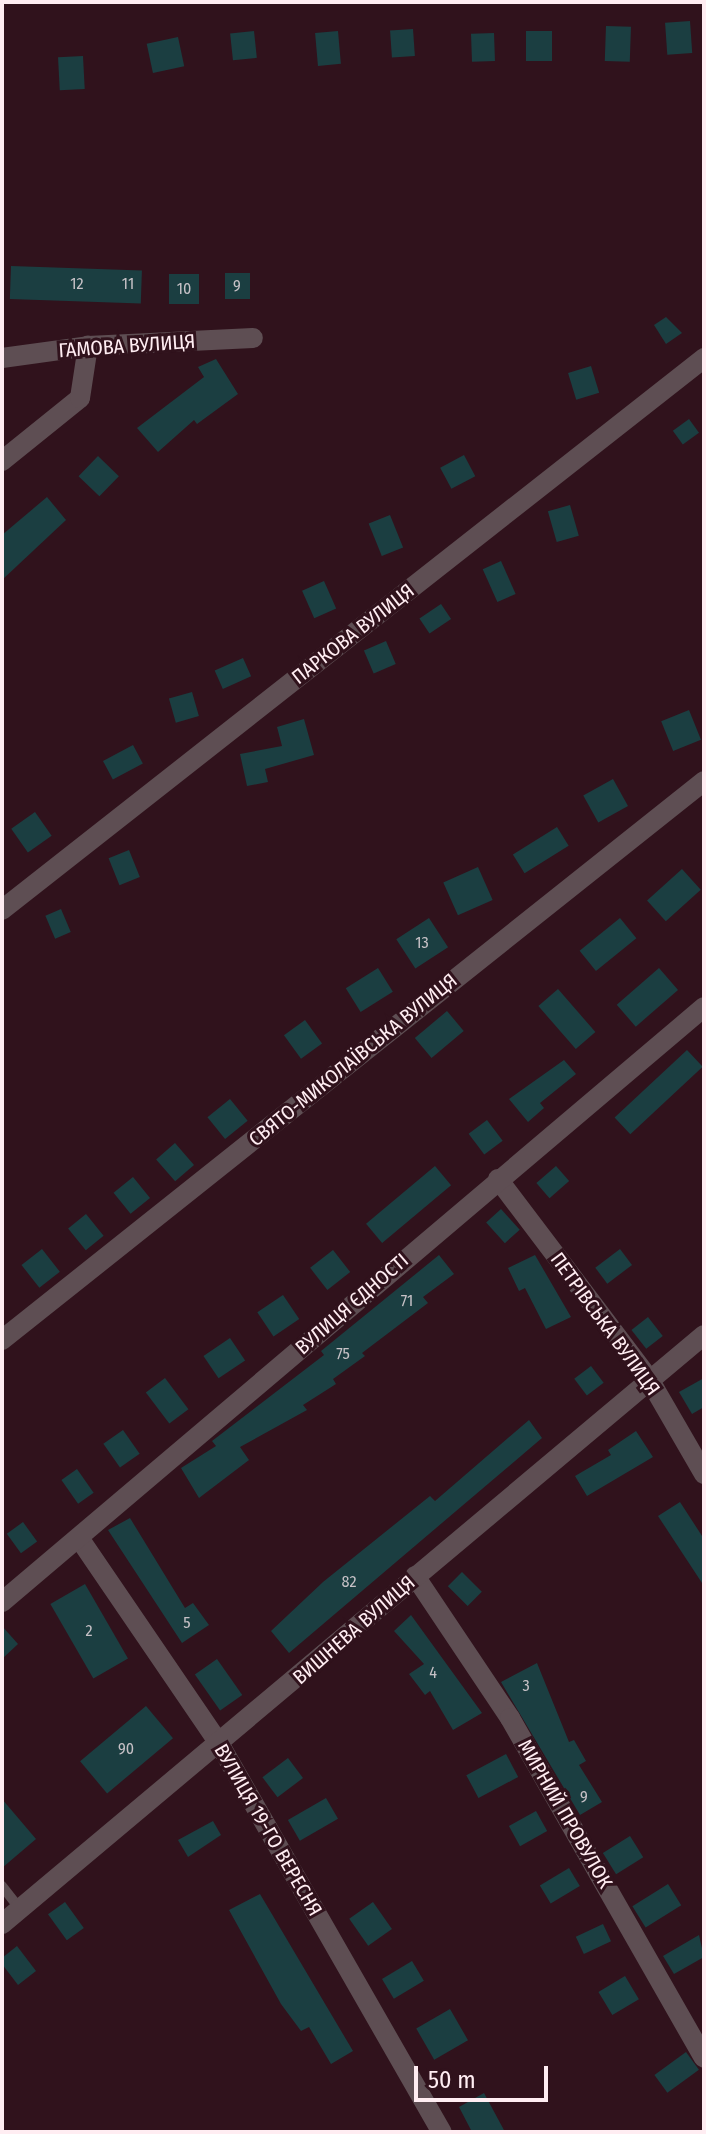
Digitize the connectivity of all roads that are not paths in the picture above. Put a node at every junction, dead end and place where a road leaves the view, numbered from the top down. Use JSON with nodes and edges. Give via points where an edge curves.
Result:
{"nodes":[{"id":1,"x":253,"y":338,"type":"dead end"},
{"id":2,"x":88,"y":346,"type":"junction"},
{"id":3,"x":2,"y":358,"type":"edge"},
{"id":4,"x":704,"y":358,"type":"edge"},
{"id":5,"x":2,"y":461,"type":"edge"},
{"id":6,"x":704,"y":781,"type":"edge"},
{"id":7,"x":2,"y":910,"type":"edge"},
{"id":8,"x":704,"y":1007,"type":"edge"},
{"id":9,"x":498,"y":1179,"type":"junction"},
{"id":10,"x":704,"y":1335,"type":"edge"},
{"id":11,"x":2,"y":1340,"type":"edge"},
{"id":12,"x":649,"y":1379,"type":"junction"},
{"id":13,"x":704,"y":1474,"type":"edge"},
{"id":14,"x":79,"y":1538,"type":"junction"},
{"id":15,"x":415,"y":1576,"type":"junction"},
{"id":16,"x":2,"y":1602,"type":"edge"},
{"id":17,"x":220,"y":1745,"type":"junction"},
{"id":18,"x":2,"y":1886,"type":"edge"},
{"id":19,"x":20,"y":1909,"type":"junction"},
{"id":20,"x":2,"y":1924,"type":"edge"},
{"id":21,"x":704,"y":2058,"type":"edge"},
{"id":22,"x":442,"y":2132,"type":"edge"}],
"edges":[{"from":1,"to":2,"type":"street","name":"ГАМОВА ВУЛИЦЯ"},
{"from":2,"to":3,"type":"street","name":"ГАМОВА ВУЛИЦЯ"},
{"from":2,"to":5,"type":"street","via":[[80,398]]},
{"from":4,"to":7,"type":"street","name":"ПАРКОВА ВУЛИЦЯ"},
{"from":6,"to":11,"type":"street","name":"СВЯТО-МИКОЛАЇВСЬКА ВУЛИЦЯ"},
{"from":8,"to":9,"type":"street","name":"ВУЛИЦЯ ЄДНОСТІ"},
{"from":9,"to":12,"type":"street","name":"ПЕТРІВСЬКА ВУЛИЦЯ"},
{"from":9,"to":14,"type":"street","name":"ВУЛИЦЯ ЄДНОСТІ"},
{"from":10,"to":12,"type":"street","name":"ВИШНЕВА ВУЛИЦЯ"},
{"from":12,"to":13,"type":"street","name":"ПЕТРІВСЬКА ВУЛИЦЯ"},
{"from":12,"to":15,"type":"street","name":"ВИШНЕВА ВУЛИЦЯ"},
{"from":14,"to":16,"type":"street","name":"ВУЛИЦЯ ЄДНОСТІ"},
{"from":14,"to":17,"type":"street","name":"ВУЛИЦЯ 19-ГО ВЕРЕСНЯ"},
{"from":15,"to":17,"type":"street","name":"ВИШНЕВА ВУЛИЦЯ"},
{"from":15,"to":21,"type":"street","name":"МИРНИЙ ПРОВУЛОК","via":[[510,1718]]},
{"from":17,"to":19,"type":"street","name":"ВИШНЕВА ВУЛИЦЯ"},
{"from":17,"to":22,"type":"street","name":"ВУЛИЦЯ 19-ГО ВЕРЕСНЯ"},
{"from":18,"to":19,"type":"lane"},
{"from":19,"to":20,"type":"street","name":"ВИШНЕВА ВУЛИЦЯ"}]}
